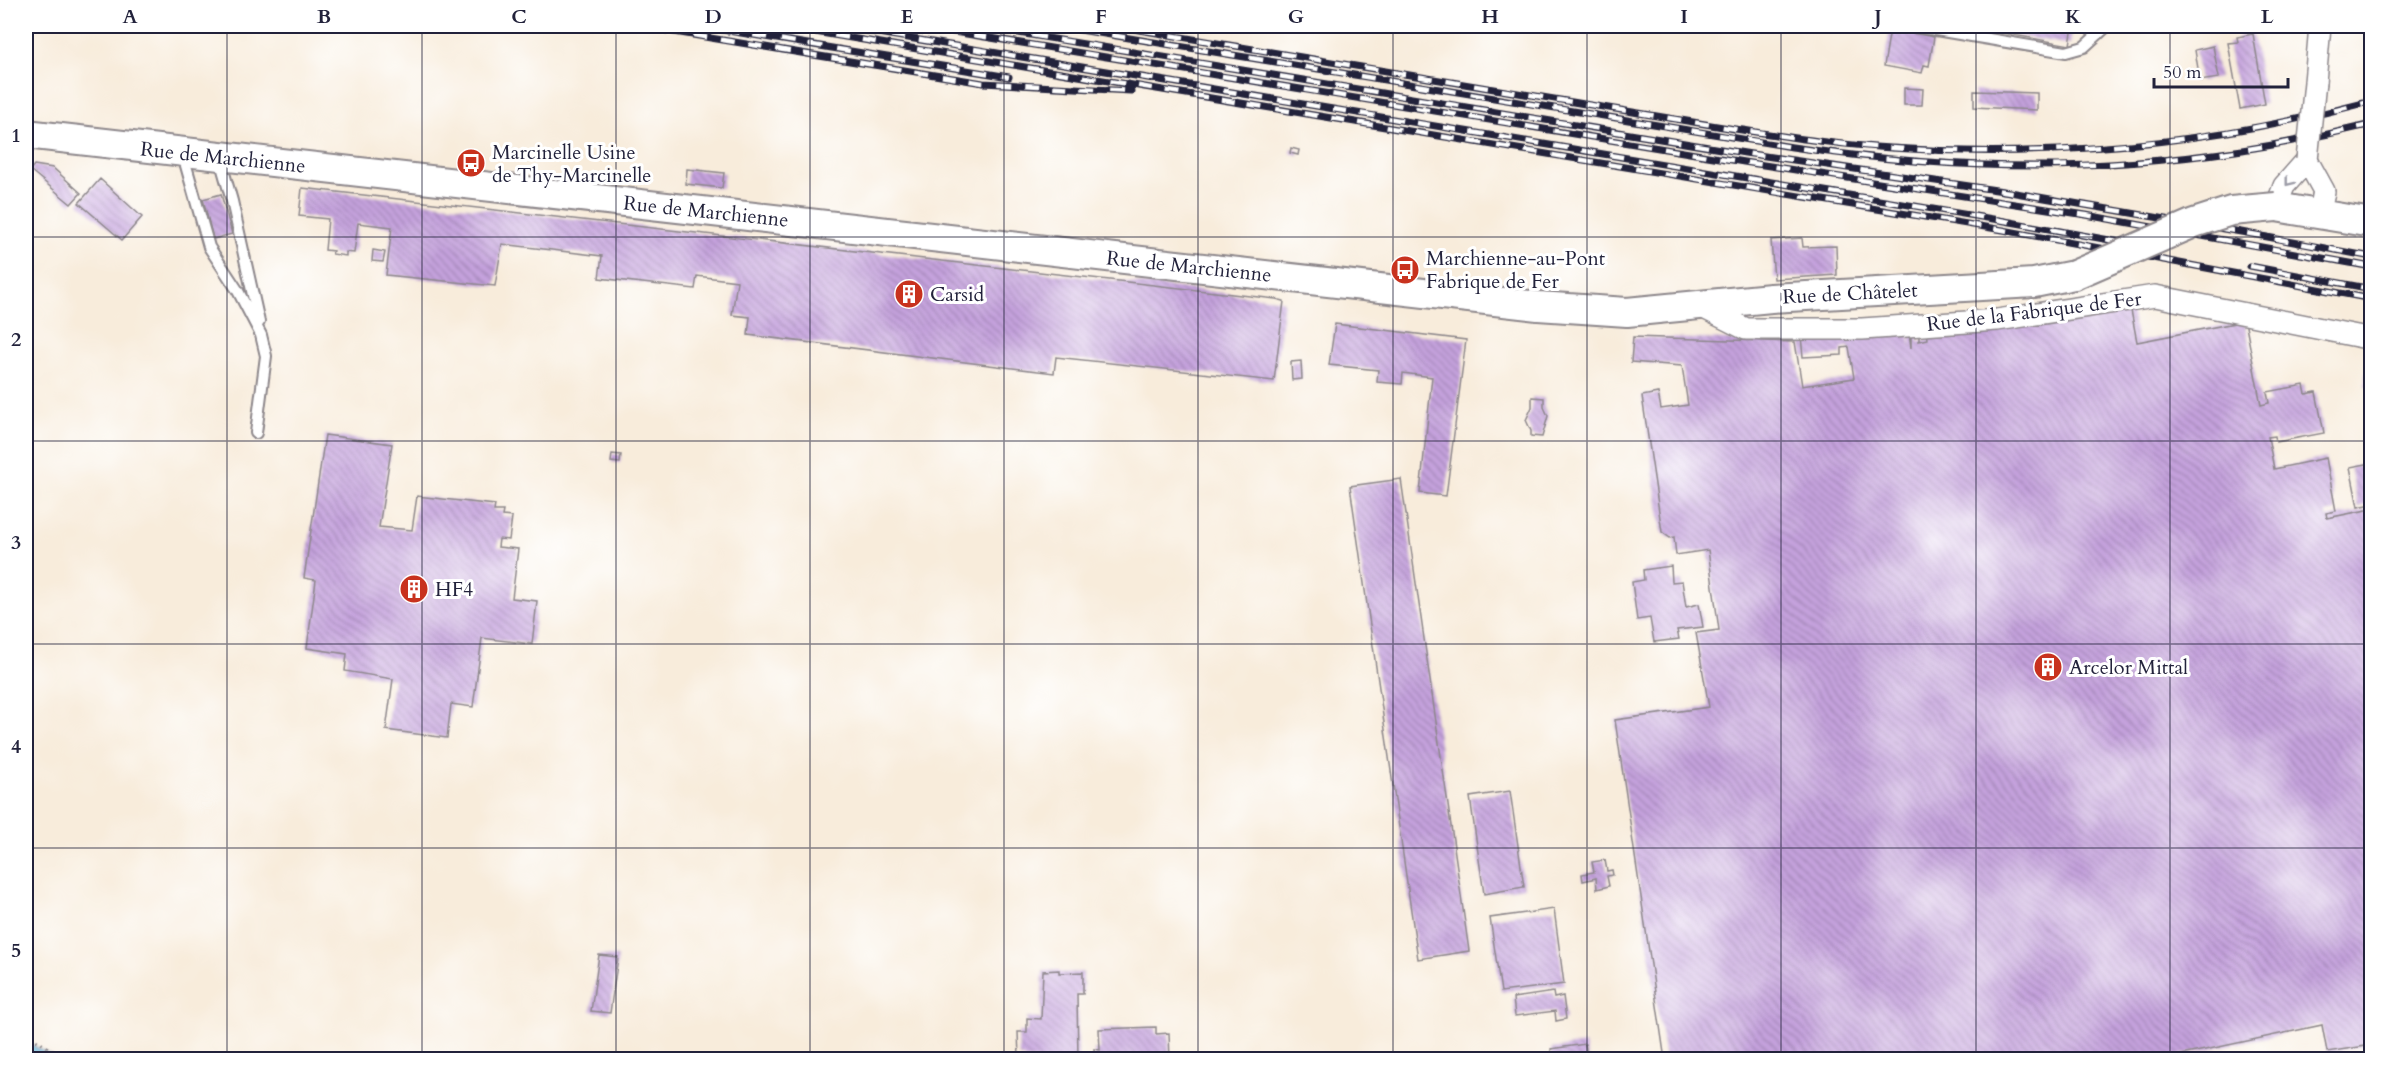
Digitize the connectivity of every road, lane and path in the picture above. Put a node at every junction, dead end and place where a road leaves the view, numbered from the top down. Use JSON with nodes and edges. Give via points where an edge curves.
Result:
{"nodes":[{"id":1,"x":1912,"y":26,"type":"edge"},
{"id":2,"x":2107,"y":26,"type":"edge"},
{"id":3,"x":2319,"y":26,"type":"edge"},
{"id":4,"x":26,"y":134,"type":"edge"},
{"id":5,"x":182,"y":152,"type":"junction"},
{"id":6,"x":219,"y":156,"type":"junction"},
{"id":7,"x":2307,"y":160,"type":"junction"},
{"id":8,"x":2276,"y":207,"type":"junction"},
{"id":9,"x":2320,"y":213,"type":"junction"},
{"id":10,"x":2372,"y":223,"type":"edge"},
{"id":11,"x":1315,"y":280,"type":"joint"},
{"id":12,"x":1698,"y":305,"type":"junction"},
{"id":13,"x":261,"y":335,"type":"junction"},
{"id":14,"x":2372,"y":339,"type":"edge"},
{"id":15,"x":256,"y":433,"type":"dead end"},
{"id":16,"x":26,"y":1034,"type":"edge"},
{"id":17,"x":68,"y":1059,"type":"edge"}],
"edges":[{"from":1,"to":2,"type":"lane","via":[[2066,52],[2084,47]]},
{"from":3,"to":7,"type":"street","bridge":true},
{"from":4,"to":5,"type":"main road","name":"Rue de Marchienne"},
{"from":5,"to":6,"type":"main road","name":"Rue de Marchienne"},
{"from":5,"to":13,"type":"lane","via":[[209,247]]},
{"from":6,"to":11,"type":"main road","name":"Rue de Marchienne"},
{"from":6,"to":13,"type":"lane"},
{"from":7,"to":8,"type":"street","one_way":true,"via":[[2284,186]]},
{"from":7,"to":9,"type":"street","via":[[2324,191]]},
{"from":8,"to":9,"type":"main road","name":"Rue de Châtelet"},
{"from":8,"to":12,"type":"main road","name":"Rue de Châtelet","bridge":true,"via":[[2231,211],[2074,275],[2034,283]]},
{"from":9,"to":10,"type":"main road","name":"Rue de Châtelet"},
{"from":11,"to":12,"type":"main road","name":"Rue de Châtelet","via":[[1538,306],[1628,312]]},
{"from":12,"to":14,"type":"street","name":"Rue de la Fabrique de Fer","via":[[1746,329],[1862,328],[1998,320],[2155,296]]},
{"from":13,"to":15,"type":"lane","via":[[266,356]]},
{"from":16,"to":17,"type":"path"}]}
